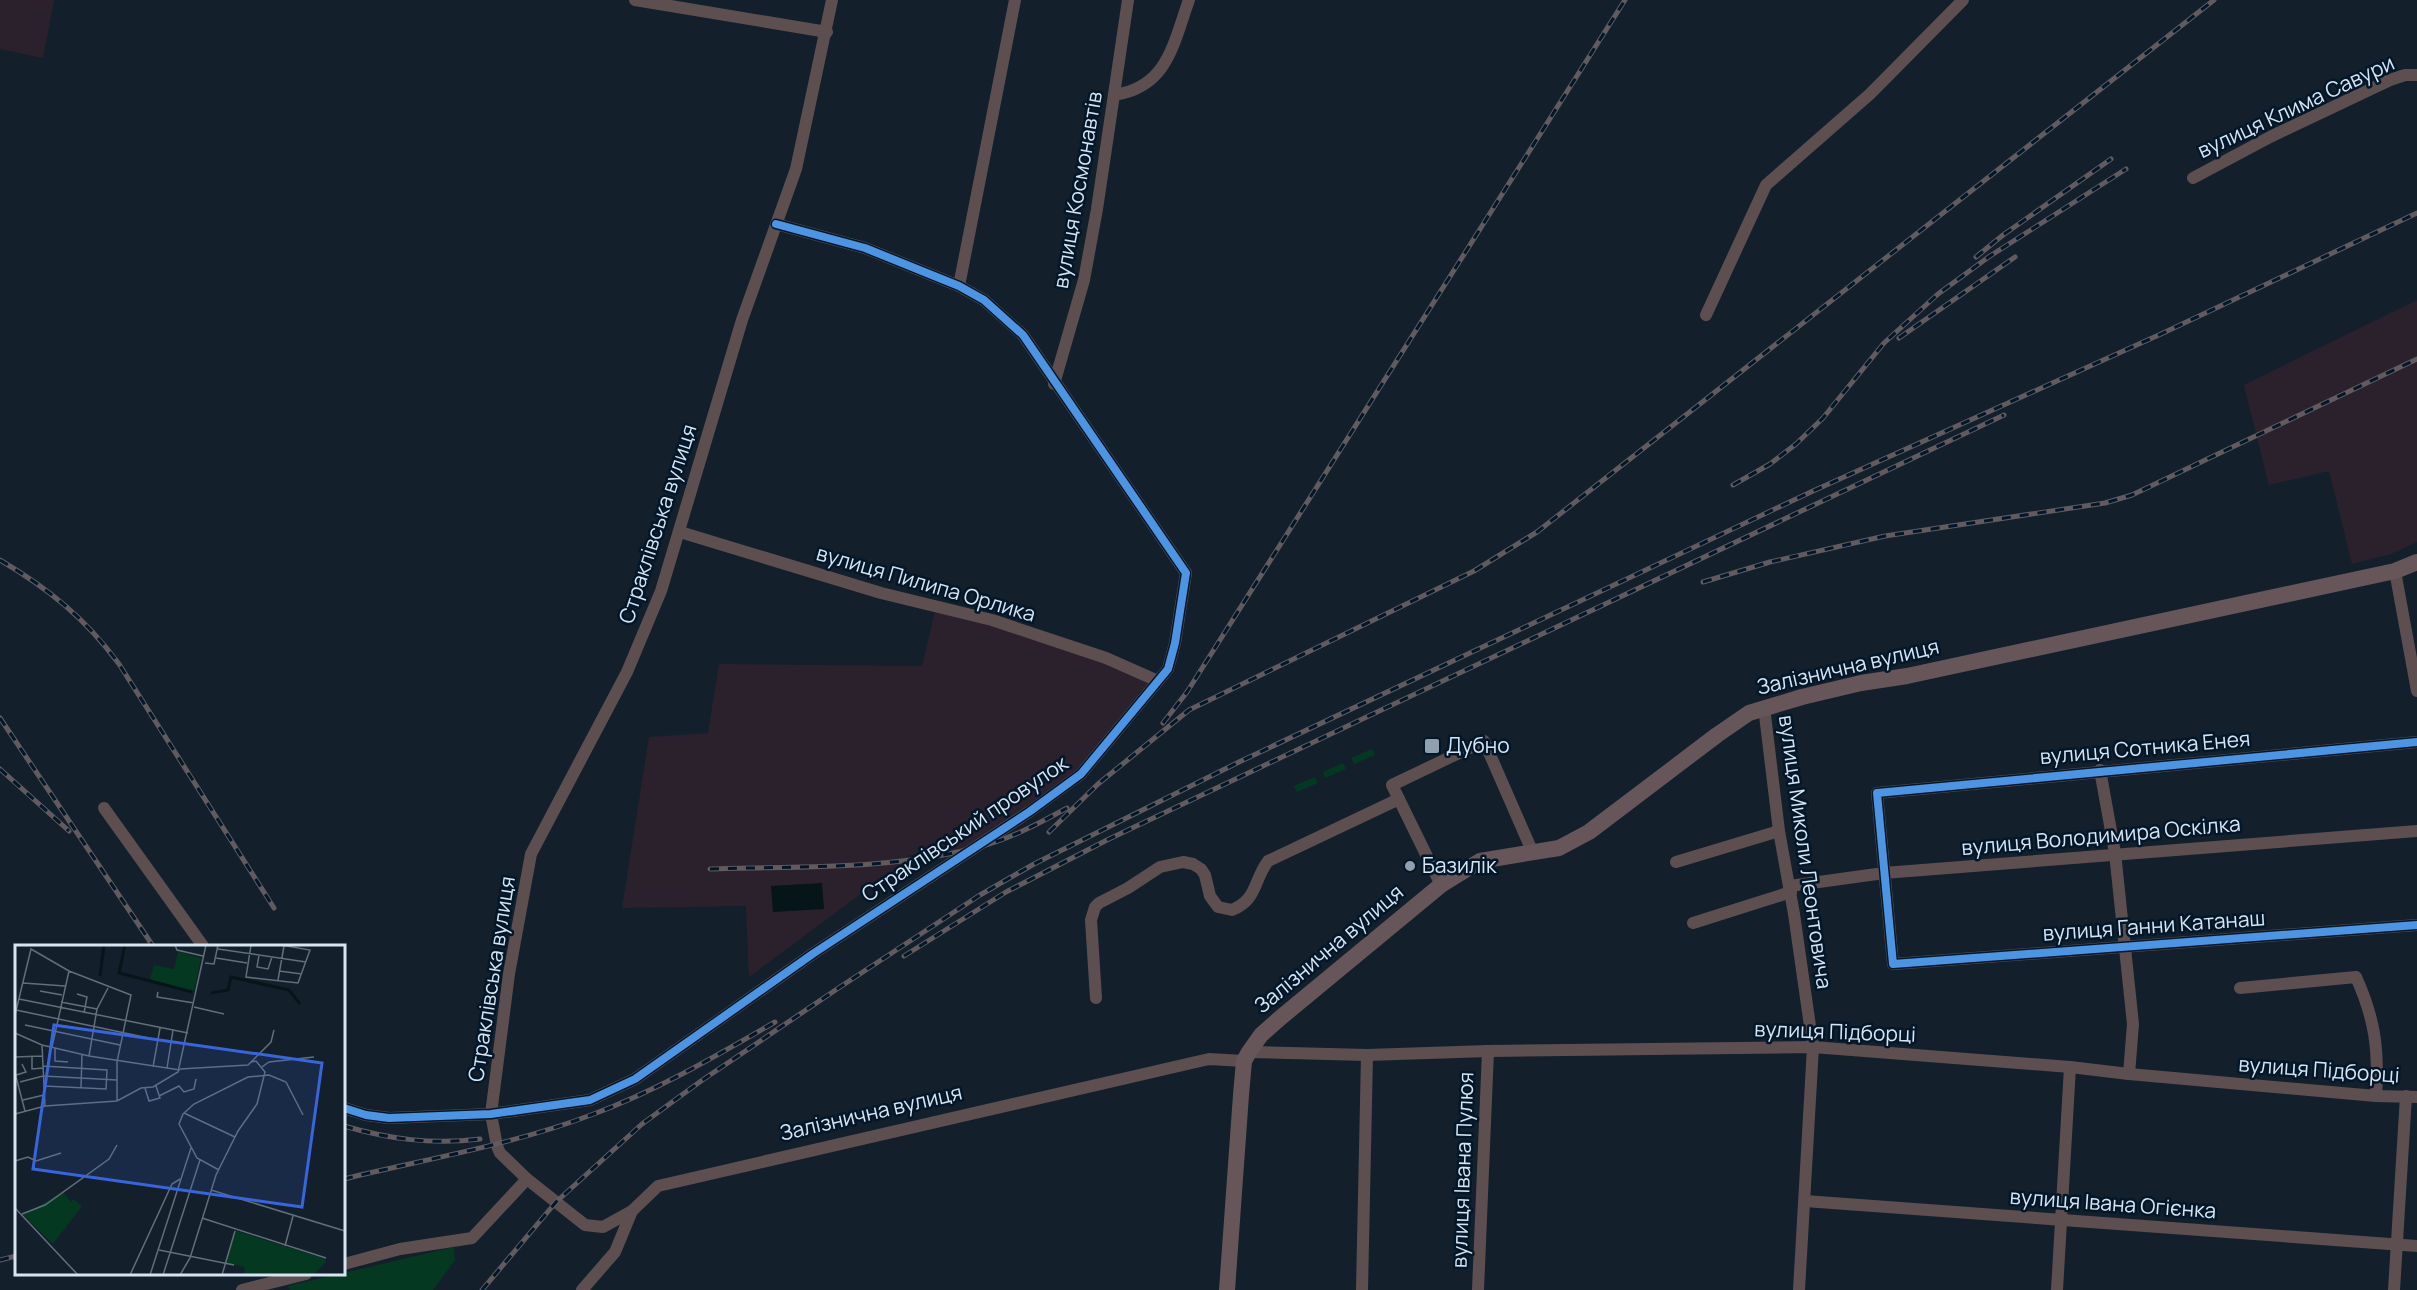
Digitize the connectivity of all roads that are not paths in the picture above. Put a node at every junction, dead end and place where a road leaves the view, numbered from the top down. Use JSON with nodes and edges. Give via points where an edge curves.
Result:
{"nodes":[{"id":1,"x":635,"y":0,"type":"edge"},
{"id":2,"x":832,"y":0,"type":"edge"},
{"id":3,"x":1015,"y":0,"type":"edge"},
{"id":4,"x":1128,"y":0,"type":"edge"},
{"id":5,"x":1189,"y":0,"type":"edge"},
{"id":6,"x":1963,"y":0,"type":"edge"},
{"id":7,"x":827,"y":32,"type":"junction"},
{"id":8,"x":2417,"y":75,"type":"edge"},
{"id":9,"x":1114,"y":95,"type":"junction"},
{"id":10,"x":2193,"y":178,"type":"dead end"},
{"id":11,"x":776,"y":224,"type":"junction"},
{"id":12,"x":959,"y":286,"type":"junction"},
{"id":13,"x":1706,"y":315,"type":"dead end"},
{"id":14,"x":1054,"y":384,"type":"junction"},
{"id":15,"x":680,"y":532,"type":"junction"},
{"id":16,"x":2417,"y":562,"type":"edge"},
{"id":17,"x":2395,"y":571,"type":"junction"},
{"id":18,"x":2415,"y":669,"type":"edge"},
{"id":19,"x":1158,"y":681,"type":"junction"},
{"id":20,"x":2417,"y":691,"type":"edge"},
{"id":21,"x":1764,"y":707,"type":"junction"},
{"id":22,"x":2417,"y":742,"type":"edge"},
{"id":23,"x":2100,"y":770,"type":"junction"},
{"id":24,"x":1399,"y":799,"type":"junction"},
{"id":25,"x":104,"y":808,"type":"dead end"},
{"id":26,"x":1779,"y":831,"type":"junction"},
{"id":27,"x":2417,"y":831,"type":"edge"},
{"id":28,"x":1533,"y":853,"type":"junction"},
{"id":29,"x":2115,"y":853,"type":"junction"},
{"id":30,"x":1676,"y":862,"type":"dead end"},
{"id":31,"x":1884,"y":873,"type":"junction"},
{"id":32,"x":1441,"y":885,"type":"junction"},
{"id":33,"x":1790,"y":889,"type":"junction"},
{"id":34,"x":1693,"y":923,"type":"dead end"},
{"id":35,"x":2417,"y":925,"type":"edge"},
{"id":36,"x":202,"y":945,"type":"edge"},
{"id":37,"x":2125,"y":945,"type":"junction"},
{"id":38,"x":2240,"y":988,"type":"dead end"},
{"id":39,"x":1096,"y":998,"type":"dead end"},
{"id":40,"x":1813,"y":1047,"type":"junction"},
{"id":41,"x":1488,"y":1051,"type":"junction"},
{"id":42,"x":1366,"y":1055,"type":"junction"},
{"id":43,"x":1246,"y":1057,"type":"junction"},
{"id":44,"x":2070,"y":1067,"type":"junction"},
{"id":45,"x":2129,"y":1074,"type":"junction"},
{"id":46,"x":2376,"y":1096,"type":"junction"},
{"id":47,"x":2412,"y":1096,"type":"edge"},
{"id":48,"x":345,"y":1108,"type":"edge"},
{"id":49,"x":491,"y":1114,"type":"junction"},
{"id":50,"x":527,"y":1179,"type":"junction"},
{"id":51,"x":1805,"y":1201,"type":"junction"},
{"id":52,"x":632,"y":1211,"type":"junction"},
{"id":53,"x":2062,"y":1219,"type":"junction"},
{"id":54,"x":2397,"y":1245,"type":"junction"},
{"id":55,"x":2417,"y":1246,"type":"edge"},
{"id":56,"x":345,"y":1264,"type":"edge"},
{"id":57,"x":302,"y":1275,"type":"edge"},
{"id":58,"x":242,"y":1290,"type":"edge"},
{"id":59,"x":582,"y":1290,"type":"edge"},
{"id":60,"x":1227,"y":1290,"type":"edge"},
{"id":61,"x":1362,"y":1290,"type":"edge"},
{"id":62,"x":1478,"y":1290,"type":"edge"},
{"id":63,"x":1799,"y":1290,"type":"edge"},
{"id":64,"x":2057,"y":1290,"type":"edge"},
{"id":65,"x":2394,"y":1290,"type":"edge"}],
"edges":[{"from":1,"to":7,"type":"street"},
{"from":2,"to":7,"type":"street","name":"Страклівська вулиця"},
{"from":3,"to":12,"type":"street"},
{"from":4,"to":9,"type":"street","name":"вулиця Космонавтів"},
{"from":5,"to":9,"type":"street","via":[[1166,63],[1156,76],[1137,91]]},
{"from":6,"to":13,"type":"street","via":[[1870,94],[1767,185]]},
{"from":7,"to":11,"type":"street","name":"Страклівська вулиця","via":[[796,169]]},
{"from":8,"to":10,"type":"street","name":"вулиця Клима Савури","via":[[2390,80]]},
{"from":9,"to":14,"type":"street","name":"вулиця Космонавтів","via":[[1084,280]]},
{"from":11,"to":12,"type":"street","name":"Страклівський провулок","via":[[865,248]]},
{"from":11,"to":15,"type":"street","name":"Страклівська вулиця","via":[[742,320]]},
{"from":12,"to":14,"type":"street","name":"Страклівський провулок","via":[[984,300],[1023,335]]},
{"from":14,"to":19,"type":"street","name":"Страклівський провулок","via":[[1186,573],[1175,643],[1168,669]]},
{"from":15,"to":19,"type":"street","name":"вулиця Пилипа Орлика","via":[[881,593],[992,620],[1106,658]]},
{"from":15,"to":49,"type":"street","name":"Страклівська вулиця","via":[[661,591],[627,672],[531,854],[509,974]]},
{"from":16,"to":17,"type":"main road","name":"Залізнична вулиця"},
{"from":17,"to":18,"type":"street"},
{"from":17,"to":21,"type":"main road","name":"Залізнична вулиця","via":[[1861,683]]},
{"from":18,"to":20,"type":"street"},
{"from":19,"to":49,"type":"street","name":"Страклівський провулок","via":[[1081,774],[1021,818],[814,953],[658,1065],[590,1100]]},
{"from":21,"to":26,"type":"street","name":"вулиця Миколи Леонтовича"},
{"from":21,"to":28,"type":"main road","name":"Залізнична вулиця","via":[[1717,735],[1589,832],[1559,848]]},
{"from":22,"to":23,"type":"street","name":"вулиця Сотника Енея"},
{"from":23,"to":29,"type":"street"},
{"from":23,"to":31,"type":"street","name":"вулиця Сотника Енея","via":[[1877,793]]},
{"from":24,"to":28,"type":"street","via":[[1392,785],[1484,741]]},
{"from":24,"to":32,"type":"street"},
{"from":24,"to":39,"type":"street","via":[[1268,861],[1251,897],[1232,910],[1218,907],[1201,869],[1183,862],[1160,867],[1100,903],[1091,920]]},
{"from":25,"to":36,"type":"street"},
{"from":26,"to":30,"type":"street"},
{"from":26,"to":33,"type":"street","name":"вулиця Миколи Леонтовича"},
{"from":27,"to":29,"type":"street","name":"вулиця Володимира Оскілка"},
{"from":28,"to":32,"type":"main road","name":"Залізнична вулиця","via":[[1480,861]]},
{"from":29,"to":31,"type":"street","name":"вулиця Володимира Оскілка"},
{"from":29,"to":37,"type":"street"},
{"from":31,"to":33,"type":"street","name":"вулиця Володимира Оскілка"},
{"from":31,"to":37,"type":"street","name":"вулиця Ганни Катанаш","via":[[1893,964]]},
{"from":32,"to":43,"type":"main road","name":"Залізнична вулиця","via":[[1279,1019],[1261,1035]]},
{"from":33,"to":34,"type":"street","name":"вулиця Володимира Оскілка"},
{"from":33,"to":40,"type":"street","name":"вулиця Миколи Леонтовича"},
{"from":35,"to":37,"type":"street","name":"вулиця Ганни Катанаш"},
{"from":37,"to":45,"type":"street","via":[[2133,1024]]},
{"from":38,"to":46,"type":"street","via":[[2356,977],[2375,1034]]},
{"from":40,"to":41,"type":"street","name":"вулиця Підборці"},
{"from":40,"to":44,"type":"street","name":"вулиця Підборці"},
{"from":40,"to":51,"type":"street","name":"вулиця Миколи Леонтовича"},
{"from":41,"to":42,"type":"street","name":"вулиця Підборці"},
{"from":41,"to":62,"type":"street","name":"вулиця Івана Пулюя"},
{"from":42,"to":43,"type":"street","name":"вулиця Підборці"},
{"from":42,"to":61,"type":"street"},
{"from":43,"to":52,"type":"street","name":"Залізнична вулиця","via":[[1209,1059],[684,1179],[658,1186]]},
{"from":43,"to":60,"type":"main road"},
{"from":44,"to":45,"type":"street","name":"вулиця Підборці"},
{"from":44,"to":53,"type":"street"},
{"from":45,"to":46,"type":"street","name":"вулиця Підборці"},
{"from":46,"to":47,"type":"street","name":"вулиця Підборці"},
{"from":47,"to":54,"type":"street"},
{"from":48,"to":49,"type":"street","name":"Страклівський провулок","via":[[389,1118]]},
{"from":49,"to":50,"type":"street","name":"Страклівська вулиця","via":[[500,1153]]},
{"from":50,"to":52,"type":"street","name":"Страклівська вулиця","via":[[588,1227],[603,1227]]},
{"from":50,"to":56,"type":"street","via":[[472,1238],[400,1249]]},
{"from":51,"to":53,"type":"street","name":"вулиця Івана Огієнка"},
{"from":51,"to":63,"type":"street","name":"вулиця Миколи Леонтовича"},
{"from":52,"to":59,"type":"street","via":[[615,1252]]},
{"from":53,"to":54,"type":"street","name":"вулиця Івана Огієнка"},
{"from":53,"to":64,"type":"street"},
{"from":54,"to":55,"type":"street","name":"вулиця Івана Огієнка"},
{"from":54,"to":65,"type":"street"},
{"from":57,"to":58,"type":"street"}]}
